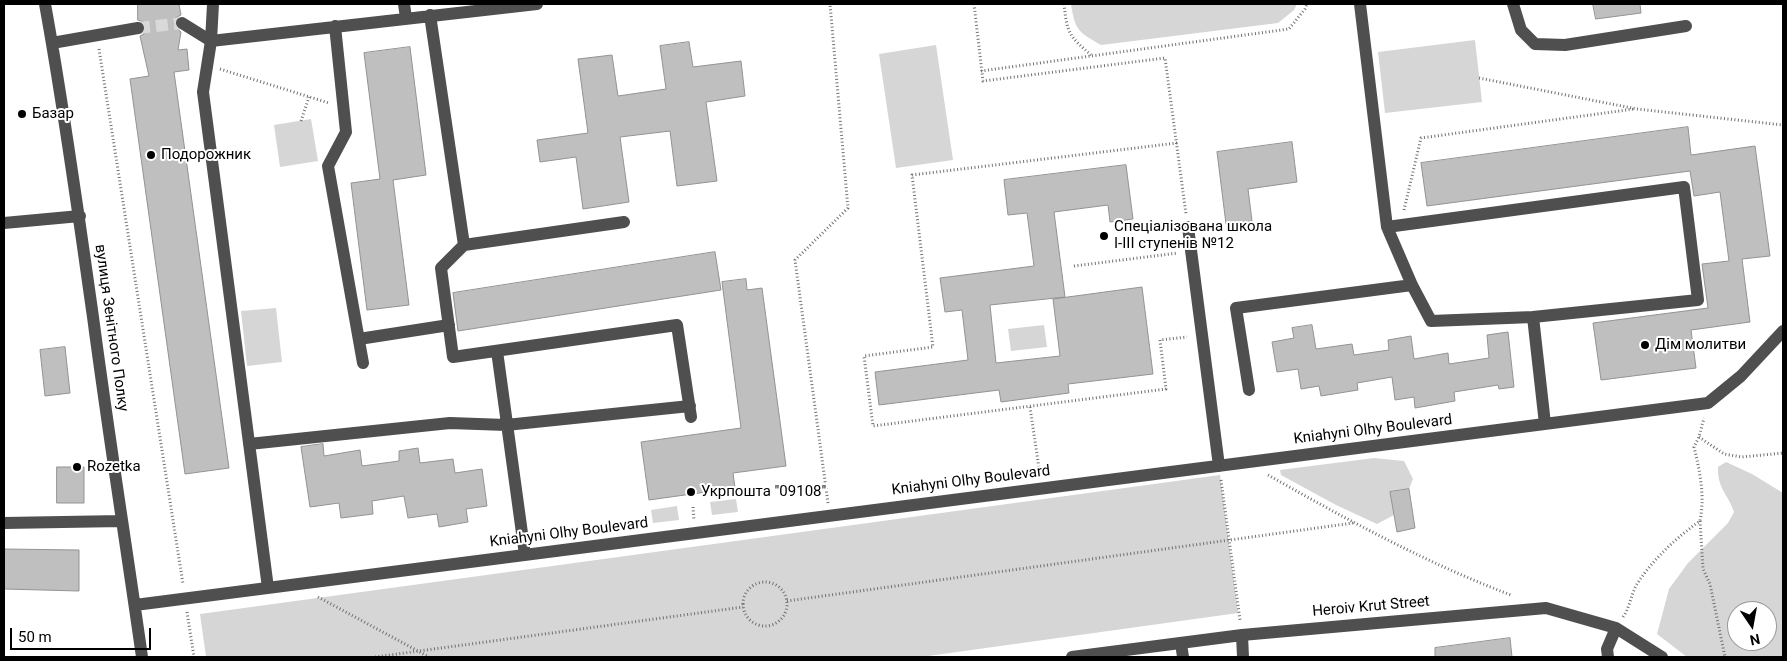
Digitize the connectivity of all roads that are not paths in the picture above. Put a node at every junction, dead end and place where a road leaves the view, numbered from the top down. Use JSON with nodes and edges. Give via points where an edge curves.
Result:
{"nodes":[{"id":1,"x":45,"y":4,"type":"edge"},
{"id":2,"x":213,"y":4,"type":"edge"},
{"id":3,"x":404,"y":4,"type":"edge"},
{"id":4,"x":537,"y":4,"type":"edge"},
{"id":5,"x":1360,"y":4,"type":"edge"},
{"id":6,"x":1513,"y":4,"type":"edge"},
{"id":7,"x":430,"y":16,"type":"junction"},
{"id":8,"x":406,"y":18,"type":"junction"},
{"id":9,"x":182,"y":23,"type":"tunnel mouth"},
{"id":10,"x":335,"y":26,"type":"junction"},
{"id":11,"x":1686,"y":26,"type":"dead end"},
{"id":12,"x":138,"y":28,"type":"tunnel mouth"},
{"id":13,"x":211,"y":42,"type":"junction"},
{"id":14,"x":52,"y":43,"type":"junction"},
{"id":15,"x":80,"y":216,"type":"junction"},
{"id":16,"x":624,"y":222,"type":"dead end"},
{"id":17,"x":4,"y":223,"type":"edge"},
{"id":18,"x":1188,"y":227,"type":"road end"},
{"id":19,"x":1387,"y":227,"type":"junction"},
{"id":20,"x":464,"y":245,"type":"junction"},
{"id":21,"x":1412,"y":285,"type":"junction"},
{"id":22,"x":1533,"y":317,"type":"junction"},
{"id":23,"x":449,"y":325,"type":"junction"},
{"id":24,"x":1783,"y":331,"type":"edge"},
{"id":25,"x":359,"y":339,"type":"junction"},
{"id":26,"x":497,"y":351,"type":"junction"},
{"id":27,"x":363,"y":363,"type":"dead end"},
{"id":28,"x":1250,"y":390,"type":"dead end"},
{"id":29,"x":1545,"y":424,"type":"junction"},
{"id":30,"x":506,"y":425,"type":"junction"},
{"id":31,"x":249,"y":444,"type":"junction"},
{"id":32,"x":1219,"y":466,"type":"junction"},
{"id":33,"x":122,"y":521,"type":"junction"},
{"id":34,"x":4,"y":523,"type":"edge"},
{"id":35,"x":524,"y":555,"type":"junction"},
{"id":36,"x":268,"y":588,"type":"junction"},
{"id":37,"x":135,"y":605,"type":"junction"},
{"id":38,"x":1616,"y":628,"type":"junction"},
{"id":39,"x":1242,"y":635,"type":"junction"},
{"id":40,"x":1180,"y":643,"type":"junction"},
{"id":41,"x":142,"y":657,"type":"edge"},
{"id":42,"x":1072,"y":657,"type":"edge"},
{"id":43,"x":1183,"y":657,"type":"edge"},
{"id":44,"x":1243,"y":657,"type":"edge"},
{"id":45,"x":1608,"y":657,"type":"edge"},
{"id":46,"x":1662,"y":657,"type":"edge"}],
"edges":[{"from":1,"to":14,"type":"street","name":"вулиця Зенітного Полку"},
{"from":2,"to":13,"type":"street"},
{"from":3,"to":8,"type":"street"},
{"from":4,"to":7,"type":"street"},
{"from":5,"to":19,"type":"street"},
{"from":6,"to":11,"type":"street","via":[[1521,30],[1535,44],[1566,45]]},
{"from":7,"to":8,"type":"street"},
{"from":7,"to":20,"type":"street"},
{"from":8,"to":10,"type":"street"},
{"from":9,"to":13,"type":"street"},
{"from":10,"to":13,"type":"street"},
{"from":10,"to":25,"type":"street","via":[[346,132],[328,166]]},
{"from":12,"to":14,"type":"street"},
{"from":13,"to":31,"type":"street","via":[[203,92]]},
{"from":14,"to":15,"type":"street","name":"вулиця Зенітного Полку"},
{"from":15,"to":17,"type":"street"},
{"from":15,"to":33,"type":"street","name":"вулиця Зенітного Полку"},
{"from":16,"to":20,"type":"street"},
{"from":18,"to":32,"type":"street"},
{"from":19,"to":21,"type":"street"},
{"from":19,"to":22,"type":"street","via":[[1684,187],[1698,300]]},
{"from":20,"to":23,"type":"street","via":[[441,268]]},
{"from":21,"to":22,"type":"street","via":[[1431,321]]},
{"from":21,"to":28,"type":"street","via":[[1236,308]]},
{"from":22,"to":29,"type":"street"},
{"from":23,"to":25,"type":"street"},
{"from":23,"to":26,"type":"street","via":[[454,358]]},
{"from":24,"to":29,"type":"street","name":"Kniahyni Olhy Boulevard","via":[[1741,376],[1708,403]]},
{"from":25,"to":27,"type":"street"},
{"from":26,"to":30,"type":"street"},
{"from":26,"to":30,"type":"street","via":[[677,325],[690,412]]},
{"from":29,"to":32,"type":"street","name":"Kniahyni Olhy Boulevard"},
{"from":30,"to":31,"type":"street","via":[[450,423]]},
{"from":30,"to":35,"type":"street"},
{"from":31,"to":36,"type":"street"},
{"from":32,"to":35,"type":"street","name":"Kniahyni Olhy Boulevard"},
{"from":33,"to":34,"type":"street"},
{"from":33,"to":37,"type":"street","name":"вулиця Зенітного Полку"},
{"from":35,"to":36,"type":"street","name":"Kniahyni Olhy Boulevard"},
{"from":36,"to":37,"type":"street","name":"Kniahyni Olhy Boulevard"},
{"from":37,"to":41,"type":"street","name":"вулиця Зенітного Полку"},
{"from":38,"to":39,"type":"street","name":"Heroiv Krut Street","via":[[1546,608]]},
{"from":38,"to":45,"type":"street","via":[[1607,649]]},
{"from":38,"to":46,"type":"street","name":"Heroiv Krut Street"},
{"from":39,"to":40,"type":"street","name":"Heroiv Krut Street"},
{"from":39,"to":44,"type":"street"},
{"from":40,"to":42,"type":"street","name":"Heroiv Krut Street"},
{"from":40,"to":43,"type":"street"}]}
